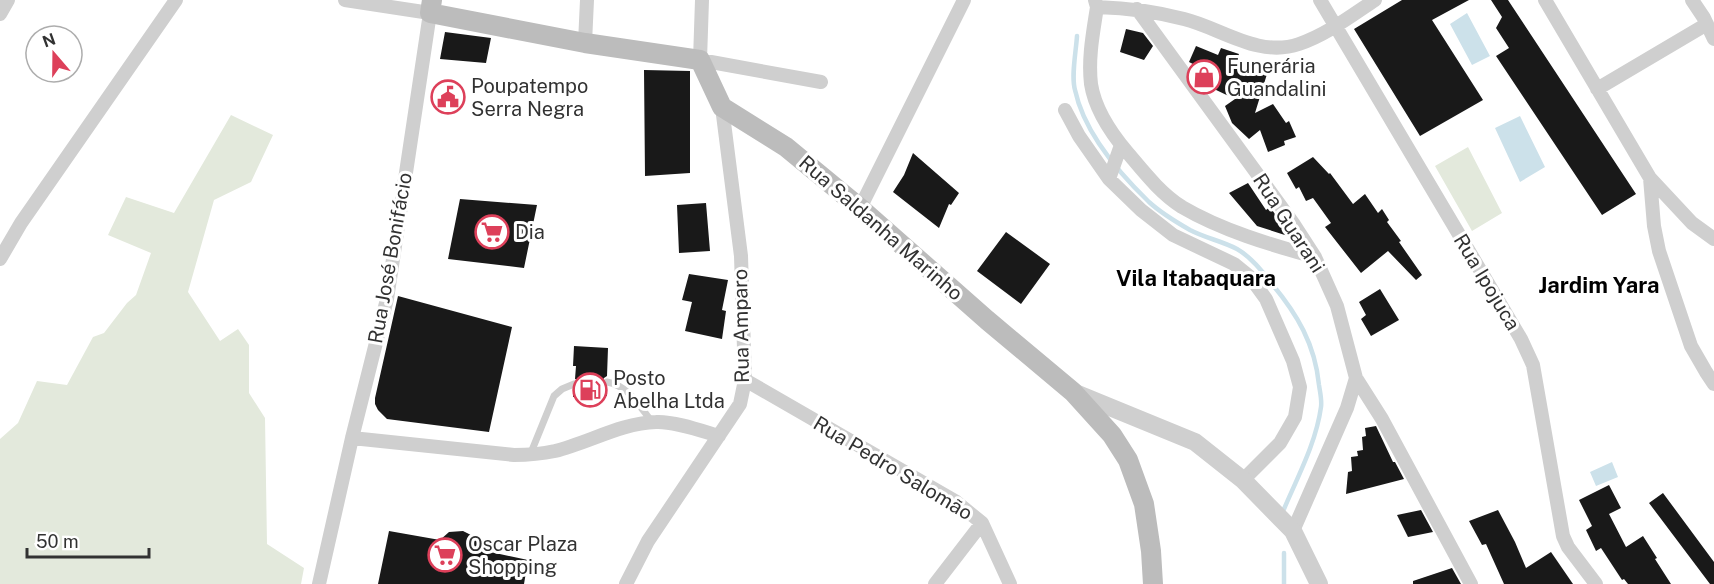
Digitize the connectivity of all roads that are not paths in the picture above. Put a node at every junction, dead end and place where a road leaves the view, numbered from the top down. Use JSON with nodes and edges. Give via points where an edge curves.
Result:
{"nodes":[{"id":1,"x":8,"y":0,"type":"edge"},
{"id":2,"x":176,"y":0,"type":"edge"},
{"id":3,"x":345,"y":0,"type":"edge"},
{"id":4,"x":587,"y":0,"type":"edge"},
{"id":5,"x":702,"y":0,"type":"edge"},
{"id":6,"x":964,"y":0,"type":"edge"},
{"id":7,"x":1320,"y":0,"type":"edge"},
{"id":8,"x":1375,"y":0,"type":"edge"},
{"id":9,"x":1545,"y":0,"type":"edge"},
{"id":10,"x":1692,"y":0,"type":"edge"},
{"id":11,"x":1096,"y":3,"type":"edge"},
{"id":12,"x":431,"y":6,"type":"edge"},
{"id":13,"x":1137,"y":9,"type":"junction"},
{"id":14,"x":0,"y":14,"type":"edge"},
{"id":15,"x":1707,"y":24,"type":"junction"},
{"id":16,"x":1335,"y":27,"type":"junction"},
{"id":17,"x":1714,"y":39,"type":"edge"},
{"id":18,"x":585,"y":43,"type":"junction"},
{"id":19,"x":700,"y":60,"type":"junction"},
{"id":20,"x":820,"y":82,"type":"dead end"},
{"id":21,"x":1597,"y":89,"type":"junction"},
{"id":22,"x":722,"y":107,"type":"junction"},
{"id":23,"x":1065,"y":110,"type":"dead end"},
{"id":24,"x":1120,"y":149,"type":"junction"},
{"id":25,"x":1110,"y":177,"type":"junction"},
{"id":26,"x":1650,"y":178,"type":"junction"},
{"id":27,"x":860,"y":208,"type":"junction"},
{"id":28,"x":1714,"y":239,"type":"edge"},
{"id":29,"x":1315,"y":257,"type":"junction"},
{"id":30,"x":0,"y":259,"type":"edge"},
{"id":31,"x":1356,"y":378,"type":"junction"},
{"id":32,"x":745,"y":380,"type":"junction"},
{"id":33,"x":607,"y":382,"type":"dead end"},
{"id":34,"x":574,"y":384,"type":"dead end"},
{"id":35,"x":1714,"y":384,"type":"edge"},
{"id":36,"x":1073,"y":392,"type":"junction"},
{"id":37,"x":653,"y":423,"type":"junction"},
{"id":38,"x":719,"y":436,"type":"junction"},
{"id":39,"x":352,"y":438,"type":"junction"},
{"id":40,"x":530,"y":455,"type":"junction"},
{"id":41,"x":1243,"y":480,"type":"junction"},
{"id":42,"x":982,"y":523,"type":"junction"},
{"id":43,"x":1293,"y":531,"type":"junction"},
{"id":44,"x":319,"y":584,"type":"edge"},
{"id":45,"x":626,"y":584,"type":"edge"},
{"id":46,"x":935,"y":584,"type":"edge"},
{"id":47,"x":1010,"y":584,"type":"edge"},
{"id":48,"x":1153,"y":584,"type":"edge"},
{"id":49,"x":1319,"y":584,"type":"edge"},
{"id":50,"x":1471,"y":584,"type":"edge"},
{"id":51,"x":1596,"y":584,"type":"edge"}],
"edges":[{"from":1,"to":14,"type":"street"},
{"from":2,"to":30,"type":"street"},
{"from":3,"to":12,"type":"street"},
{"from":4,"to":18,"type":"street"},
{"from":5,"to":19,"type":"street"},
{"from":6,"to":27,"type":"street"},
{"from":7,"to":16,"type":"street","name":"Rua Ipojuca"},
{"from":8,"to":16,"type":"street"},
{"from":9,"to":21,"type":"street"},
{"from":10,"to":15,"type":"street"},
{"from":11,"to":13,"type":"street"},
{"from":11,"to":24,"type":"street","via":[[1090,63],[1092,87]]},
{"from":12,"to":18,"type":"main road"},
{"from":12,"to":39,"type":"street","name":"Rua José Bonifácio","via":[[387,298]]},
{"from":13,"to":16,"type":"street","via":[[1186,19],[1254,45],[1276,47],[1298,45]]},
{"from":13,"to":29,"type":"street","name":"Rua Guarani"},
{"from":15,"to":17,"type":"street"},
{"from":15,"to":21,"type":"street"},
{"from":16,"to":51,"type":"street","name":"Rua Ipojuca","via":[[1521,339],[1533,365],[1563,536]]},
{"from":18,"to":19,"type":"main road"},
{"from":19,"to":20,"type":"street"},
{"from":19,"to":22,"type":"main road"},
{"from":21,"to":26,"type":"street"},
{"from":22,"to":27,"type":"main road","name":"Rua Saldanha Marinho","via":[[786,147]]},
{"from":22,"to":32,"type":"street","name":"Rua Amparo","via":[[741,256]]},
{"from":23,"to":25,"type":"street"},
{"from":24,"to":25,"type":"street"},
{"from":24,"to":29,"type":"street","via":[[1181,206],[1215,223]]},
{"from":25,"to":41,"type":"street","via":[[1141,210],[1173,235],[1234,264],[1250,277],[1266,299],[1300,387],[1295,417],[1280,443]]},
{"from":26,"to":28,"type":"street","via":[[1692,223]]},
{"from":26,"to":35,"type":"street","via":[[1659,251],[1691,346]]},
{"from":27,"to":36,"type":"main road","name":"Rua Saldanha Marinho"},
{"from":29,"to":31,"type":"street","name":"Rua Guarani","via":[[1337,306]]},
{"from":31,"to":43,"type":"street","via":[[1347,408]]},
{"from":31,"to":50,"type":"street","name":"Rua Guarani","via":[[1382,418]]},
{"from":32,"to":38,"type":"street","name":"Rua Amparo","via":[[740,404]]},
{"from":32,"to":42,"type":"street","name":"Rua Pedro Salomão","via":[[955,501]]},
{"from":33,"to":37,"type":"lane","via":[[626,389]]},
{"from":34,"to":40,"type":"lane","via":[[554,396]]},
{"from":36,"to":41,"type":"street","via":[[1195,442]]},
{"from":36,"to":48,"type":"main road","name":"Rua Saldanha Marinho","via":[[1112,435],[1128,460],[1144,504]]},
{"from":37,"to":38,"type":"street"},
{"from":37,"to":40,"type":"street"},
{"from":38,"to":45,"type":"street","name":"Rua Amparo","via":[[648,542]]},
{"from":39,"to":40,"type":"street"},
{"from":39,"to":44,"type":"street","name":"Rua José Bonifácio"},
{"from":41,"to":43,"type":"street"},
{"from":42,"to":46,"type":"street"},
{"from":42,"to":47,"type":"street","name":"Rua Pedro Salomão"},
{"from":43,"to":49,"type":"street"}]}
